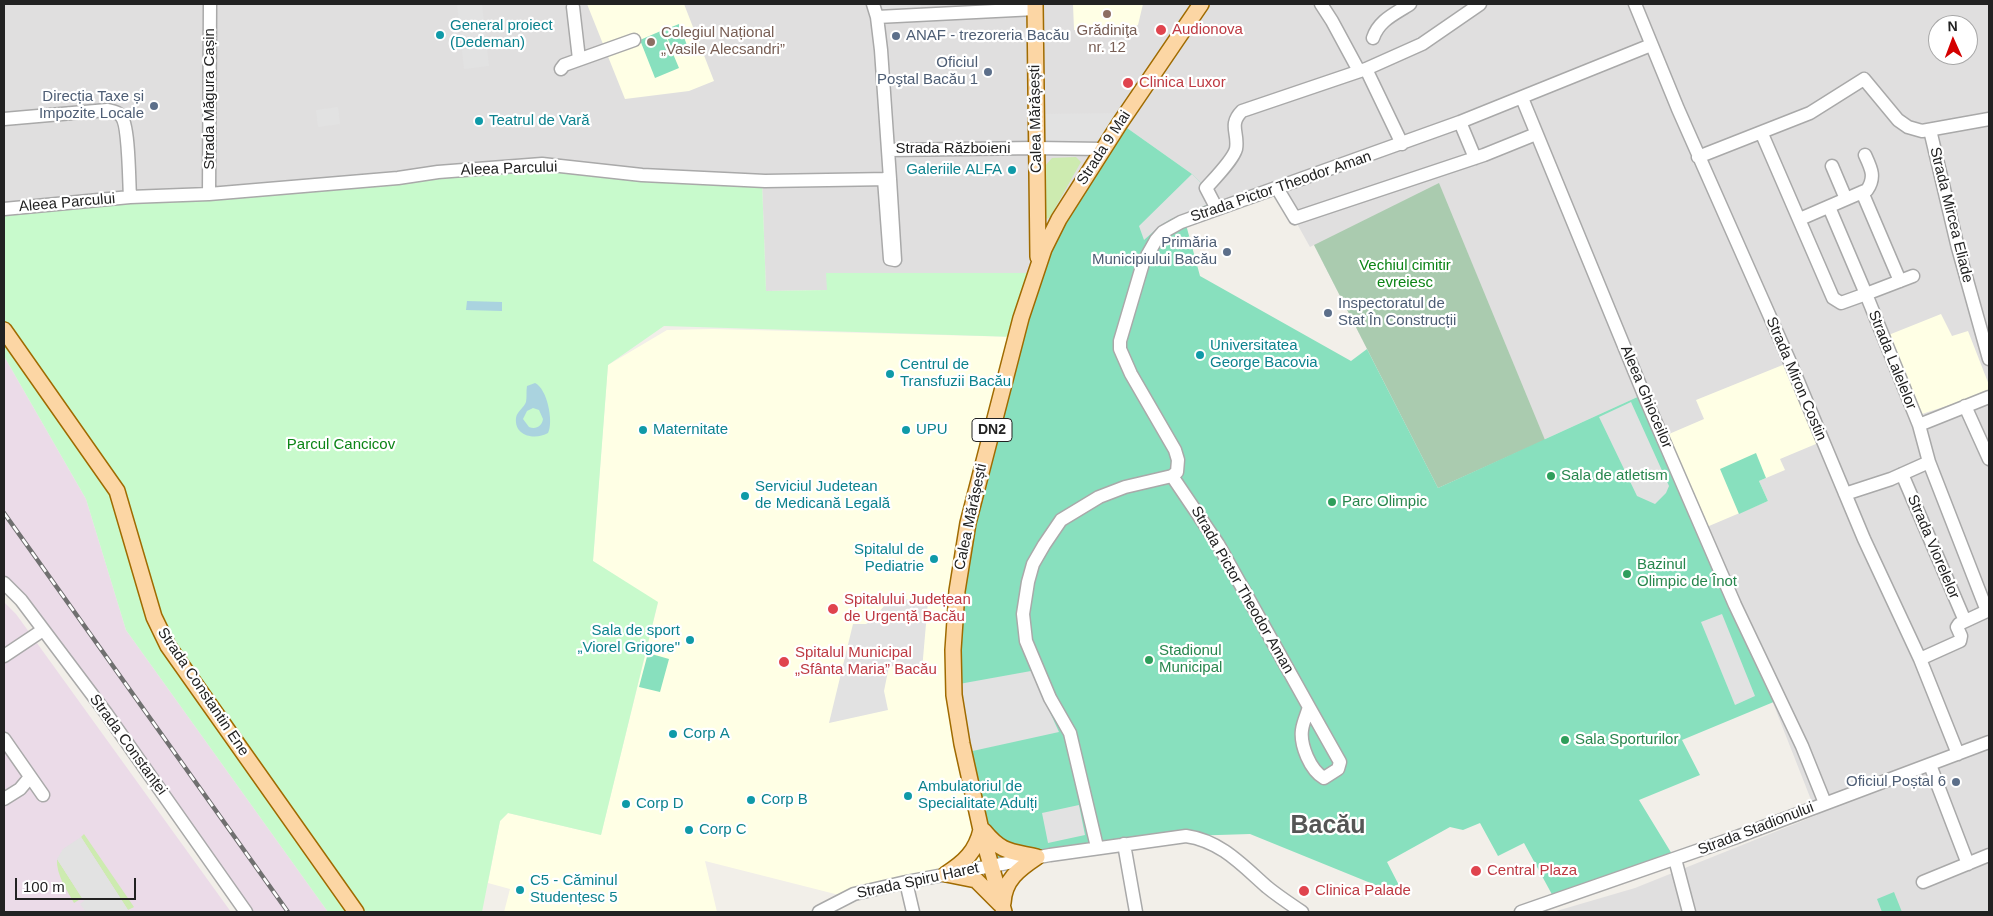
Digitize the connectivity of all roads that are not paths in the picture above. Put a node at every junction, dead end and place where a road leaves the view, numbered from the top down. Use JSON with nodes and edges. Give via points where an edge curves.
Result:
{"nodes":[{"id":1,"x":210,"y":4,"type":"edge"},
{"id":2,"x":874,"y":4,"type":"edge"},
{"id":3,"x":1201,"y":4,"type":"edge"},
{"id":4,"x":1321,"y":4,"type":"edge"},
{"id":5,"x":1410,"y":4,"type":"edge"},
{"id":6,"x":1480,"y":4,"type":"edge"},
{"id":7,"x":1635,"y":4,"type":"edge"},
{"id":8,"x":1035,"y":6,"type":"edge"},
{"id":9,"x":573,"y":7,"type":"dead end"},
{"id":10,"x":994,"y":7,"type":"edge"},
{"id":11,"x":877,"y":17,"type":"junction"},
{"id":12,"x":1372,"y":38,"type":"dead end"},
{"id":13,"x":634,"y":40,"type":"dead end"},
{"id":14,"x":1651,"y":46,"type":"junction"},
{"id":15,"x":579,"y":59,"type":"junction"},
{"id":16,"x":561,"y":69,"type":"dead end"},
{"id":17,"x":1363,"y":70,"type":"junction"},
{"id":18,"x":1522,"y":98,"type":"junction"},
{"id":19,"x":1989,"y":118,"type":"edge"},
{"id":20,"x":4,"y":119,"type":"edge"},
{"id":21,"x":1460,"y":122,"type":"junction"},
{"id":22,"x":1930,"y":130,"type":"junction"},
{"id":23,"x":1536,"y":134,"type":"junction"},
{"id":24,"x":1762,"y":134,"type":"junction"},
{"id":25,"x":1402,"y":144,"type":"junction"},
{"id":26,"x":1036,"y":148,"type":"junction"},
{"id":27,"x":1103,"y":149,"type":"junction"},
{"id":28,"x":888,"y":150,"type":"junction"},
{"id":29,"x":1866,"y":155,"type":"dead end"},
{"id":30,"x":1698,"y":157,"type":"junction"},
{"id":31,"x":1475,"y":158,"type":"junction"},
{"id":32,"x":1832,"y":166,"type":"dead end"},
{"id":33,"x":887,"y":179,"type":"junction"},
{"id":34,"x":1277,"y":188,"type":"junction"},
{"id":35,"x":1862,"y":192,"type":"junction"},
{"id":36,"x":209,"y":194,"type":"junction"},
{"id":37,"x":130,"y":197,"type":"junction"},
{"id":38,"x":1846,"y":199,"type":"junction"},
{"id":39,"x":1828,"y":207,"type":"junction"},
{"id":40,"x":4,"y":209,"type":"edge"},
{"id":41,"x":1217,"y":209,"type":"junction"},
{"id":42,"x":1800,"y":219,"type":"junction"},
{"id":43,"x":1036,"y":268,"type":"junction"},
{"id":44,"x":1913,"y":276,"type":"dead end"},
{"id":45,"x":1900,"y":281,"type":"junction"},
{"id":46,"x":1866,"y":294,"type":"junction"},
{"id":47,"x":4,"y":330,"type":"edge"},
{"id":48,"x":1989,"y":358,"type":"edge"},
{"id":49,"x":1989,"y":397,"type":"edge"},
{"id":50,"x":1965,"y":406,"type":"junction"},
{"id":51,"x":1919,"y":425,"type":"junction"},
{"id":52,"x":1989,"y":459,"type":"edge"},
{"id":53,"x":1929,"y":462,"type":"junction"},
{"id":54,"x":1902,"y":474,"type":"junction"},
{"id":55,"x":1172,"y":476,"type":"junction"},
{"id":56,"x":1845,"y":494,"type":"junction"},
{"id":57,"x":4,"y":583,"type":"edge"},
{"id":58,"x":1965,"y":621,"type":"junction"},
{"id":59,"x":43,"y":630,"type":"junction"},
{"id":60,"x":4,"y":656,"type":"edge"},
{"id":61,"x":1920,"y":659,"type":"junction"},
{"id":62,"x":1309,"y":707,"type":"junction"},
{"id":63,"x":4,"y":739,"type":"edge"},
{"id":64,"x":1989,"y":742,"type":"edge"},
{"id":65,"x":1958,"y":754,"type":"junction"},
{"id":66,"x":1930,"y":765,"type":"junction"},
{"id":67,"x":30,"y":777,"type":"junction"},
{"id":68,"x":43,"y":795,"type":"dead end"},
{"id":69,"x":4,"y":799,"type":"edge"},
{"id":70,"x":1826,"y":803,"type":"junction"},
{"id":71,"x":981,"y":828,"type":"junction"},
{"id":72,"x":1124,"y":844,"type":"junction"},
{"id":73,"x":1097,"y":847,"type":"junction"},
{"id":74,"x":1989,"y":855,"type":"edge"},
{"id":75,"x":1037,"y":857,"type":"junction"},
{"id":76,"x":1675,"y":859,"type":"junction"},
{"id":77,"x":1968,"y":864,"type":"junction"},
{"id":78,"x":991,"y":865,"type":"junction"},
{"id":79,"x":946,"y":874,"type":"junction"},
{"id":80,"x":906,"y":882,"type":"junction"},
{"id":81,"x":1923,"y":882,"type":"dead end"},
{"id":82,"x":847,"y":897,"type":"junction"},
{"id":83,"x":1003,"y":909,"type":"edge"},
{"id":84,"x":1527,"y":911,"type":"edge"},
{"id":85,"x":246,"y":912,"type":"edge"},
{"id":86,"x":356,"y":912,"type":"edge"},
{"id":87,"x":819,"y":912,"type":"edge"},
{"id":88,"x":836,"y":912,"type":"edge"},
{"id":89,"x":914,"y":912,"type":"edge"},
{"id":90,"x":1136,"y":912,"type":"edge"},
{"id":91,"x":1302,"y":912,"type":"edge"},
{"id":92,"x":1689,"y":912,"type":"edge"}],
"edges":[{"from":1,"to":36,"type":"street","name":"Strada Măgura Cașin"},
{"from":2,"to":11,"type":"street","name":"Strada Războieni"},
{"from":3,"to":27,"type":"main road","name":"Strada 9 Mai","number":"DN2"},
{"from":4,"to":17,"type":"street"},
{"from":5,"to":12,"type":"street","via":[[1383,21]]},
{"from":6,"to":17,"type":"street","via":[[1422,44]]},
{"from":7,"to":14,"type":"street","name":"Strada Miron Costin"},
{"from":8,"to":10,"type":"street"},
{"from":8,"to":26,"type":"main road","name":"Calea Mărășești"},
{"from":9,"to":15,"type":"street"},
{"from":10,"to":11,"type":"street"},
{"from":11,"to":28,"type":"street","name":"Strada Războieni"},
{"from":13,"to":15,"type":"street"},
{"from":14,"to":18,"type":"street","name":"Strada Pictor Theodor Aman"},
{"from":14,"to":30,"type":"street","name":"Strada Miron Costin"},
{"from":15,"to":16,"type":"street"},
{"from":17,"to":25,"type":"street"},
{"from":17,"to":41,"type":"street","via":[[1242,111],[1235,121],[1236,149],[1206,188]]},
{"from":18,"to":21,"type":"street","name":"Strada Pictor Theodor Aman"},
{"from":18,"to":23,"type":"street","name":"Aleea Ghioceilor"},
{"from":19,"to":22,"type":"street","name":"Strada Mircea Eliade"},
{"from":20,"to":37,"type":"street","name":"Aleea Parcului","via":[[107,110],[121,115],[126,126]]},
{"from":21,"to":25,"type":"street","name":"Strada Pictor Theodor Aman"},
{"from":21,"to":31,"type":"street"},
{"from":22,"to":24,"type":"street","via":[[1908,127],[1898,120],[1864,79],[1810,113]]},
{"from":22,"to":48,"type":"street","name":"Strada Mircea Eliade"},
{"from":23,"to":31,"type":"street"},
{"from":23,"to":70,"type":"street","name":"Aleea Ghioceilor","via":[[1723,578]]},
{"from":24,"to":30,"type":"street"},
{"from":24,"to":42,"type":"street","name":"Strada Lalelelor"},
{"from":25,"to":34,"type":"street","name":"Strada Pictor Theodor Aman"},
{"from":26,"to":27,"type":"street","name":"Strada Războieni"},
{"from":26,"to":28,"type":"street","name":"Strada Războieni"},
{"from":26,"to":43,"type":"main road","name":"Calea Mărășești"},
{"from":27,"to":43,"type":"main road","name":"Strada 9 Mai","number":"DN2","via":[[1059,219]]},
{"from":28,"to":33,"type":"street"},
{"from":29,"to":35,"type":"street","via":[[1873,179],[1867,190]]},
{"from":30,"to":56,"type":"street","name":"Strada Miron Costin"},
{"from":31,"to":34,"type":"street","via":[[1295,218]]},
{"from":32,"to":38,"type":"street"},
{"from":33,"to":33,"type":"street","via":[[890,259],[893,260],[896,259]]},
{"from":33,"to":36,"type":"street","name":"Aleea Parcului","via":[[765,181],[642,175],[542,164]]},
{"from":34,"to":41,"type":"street","name":"Strada Pictor Theodor Aman"},
{"from":35,"to":38,"type":"street"},
{"from":35,"to":45,"type":"street"},
{"from":36,"to":37,"type":"street","name":"Aleea Parcului"},
{"from":37,"to":40,"type":"street","name":"Aleea Parcului"},
{"from":38,"to":39,"type":"street"},
{"from":39,"to":42,"type":"street"},
{"from":39,"to":46,"type":"street","name":"Strada Lalelelor"},
{"from":41,"to":55,"type":"street","name":"Strada Pictor Theodor Aman","via":[[1176,224],[1156,240],[1143,263],[1122,330],[1120,349],[1123,358],[1178,460],[1177,472]]},
{"from":42,"to":46,"type":"street","name":"Strada Lalelelor","via":[[1832,298],[1840,303]]},
{"from":43,"to":71,"type":"main road","name":"Calea Mărășești","number":"DN2","via":[[986,451],[956,591],[954,695]]},
{"from":44,"to":45,"type":"street","name":"Strada Lalelelor"},
{"from":45,"to":46,"type":"street","name":"Strada Lalelelor"},
{"from":46,"to":51,"type":"street","name":"Strada Lalelelor"},
{"from":47,"to":86,"type":"main road","name":"Strada Constantin Ene","via":[[117,491],[154,617],[168,646]]},
{"from":49,"to":50,"type":"street"},
{"from":50,"to":51,"type":"street"},
{"from":50,"to":52,"type":"street"},
{"from":51,"to":53,"type":"street","name":"Strada Viorelelor"},
{"from":53,"to":54,"type":"street"},
{"from":53,"to":58,"type":"street","name":"Strada Viorelelor","via":[[1987,611]]},
{"from":54,"to":56,"type":"street"},
{"from":54,"to":58,"type":"street","name":"Strada Viorelelor"},
{"from":55,"to":62,"type":"street","name":"Strada Pictor Theodor Aman","via":[[1218,544]]},
{"from":55,"to":73,"type":"street","via":[[1098,497],[1062,520],[1033,564],[1028,582],[1023,614],[1026,641],[1046,691],[1070,733]]},
{"from":56,"to":61,"type":"street","name":"Strada Miron Costin"},
{"from":57,"to":59,"type":"street","name":"Strada Constanței"},
{"from":58,"to":61,"type":"street","via":[[1957,627],[1960,641]]},
{"from":59,"to":60,"type":"street"},
{"from":59,"to":85,"type":"street","name":"Strada Constanței"},
{"from":61,"to":65,"type":"street","name":"Strada Miron Costin"},
{"from":62,"to":62,"type":"street","name":"Strada Pictor Theodor Aman","via":[[1302,731],[1303,743],[1310,762],[1324,778],[1338,769],[1340,762]]},
{"from":63,"to":67,"type":"street"},
{"from":64,"to":65,"type":"street","name":"Strada Stadionului"},
{"from":65,"to":66,"type":"street","name":"Strada Stadionului"},
{"from":66,"to":70,"type":"street","name":"Strada Stadionului"},
{"from":66,"to":77,"type":"street"},
{"from":67,"to":68,"type":"street"},
{"from":67,"to":69,"type":"street","via":[[20,789]]},
{"from":70,"to":76,"type":"street","name":"Strada Stadionului"},
{"from":71,"to":75,"type":"main road","via":[[1004,850]]},
{"from":71,"to":78,"type":"main road","name":"Calea Mărășești","number":"DN2"},
{"from":71,"to":79,"type":"main road","via":[[969,857]]},
{"from":72,"to":73,"type":"street","name":"Strada Spiru Haret"},
{"from":72,"to":90,"type":"street"},
{"from":72,"to":91,"type":"street","name":"Strada Spiru Haret","via":[[1186,836],[1211,842]]},
{"from":73,"to":75,"type":"street","name":"Strada Spiru Haret"},
{"from":74,"to":77,"type":"street"},
{"from":75,"to":78,"type":"street","name":"Strada Spiru Haret"},
{"from":75,"to":83,"type":"main road","via":[[1005,888]]},
{"from":76,"to":84,"type":"street","name":"Strada Stadionului"},
{"from":76,"to":92,"type":"street"},
{"from":77,"to":81,"type":"street"},
{"from":78,"to":79,"type":"street","name":"Strada Spiru Haret"},
{"from":78,"to":83,"type":"main road","name":"Calea Mărășești","number":"DN2"},
{"from":79,"to":80,"type":"street","name":"Strada Spiru Haret"},
{"from":79,"to":83,"type":"main road","via":[[976,880]]},
{"from":80,"to":82,"type":"street","name":"Strada Spiru Haret"},
{"from":80,"to":89,"type":"street"},
{"from":82,"to":87,"type":"street","name":"Strada Spiru Haret"},
{"from":82,"to":88,"type":"street"}]}
